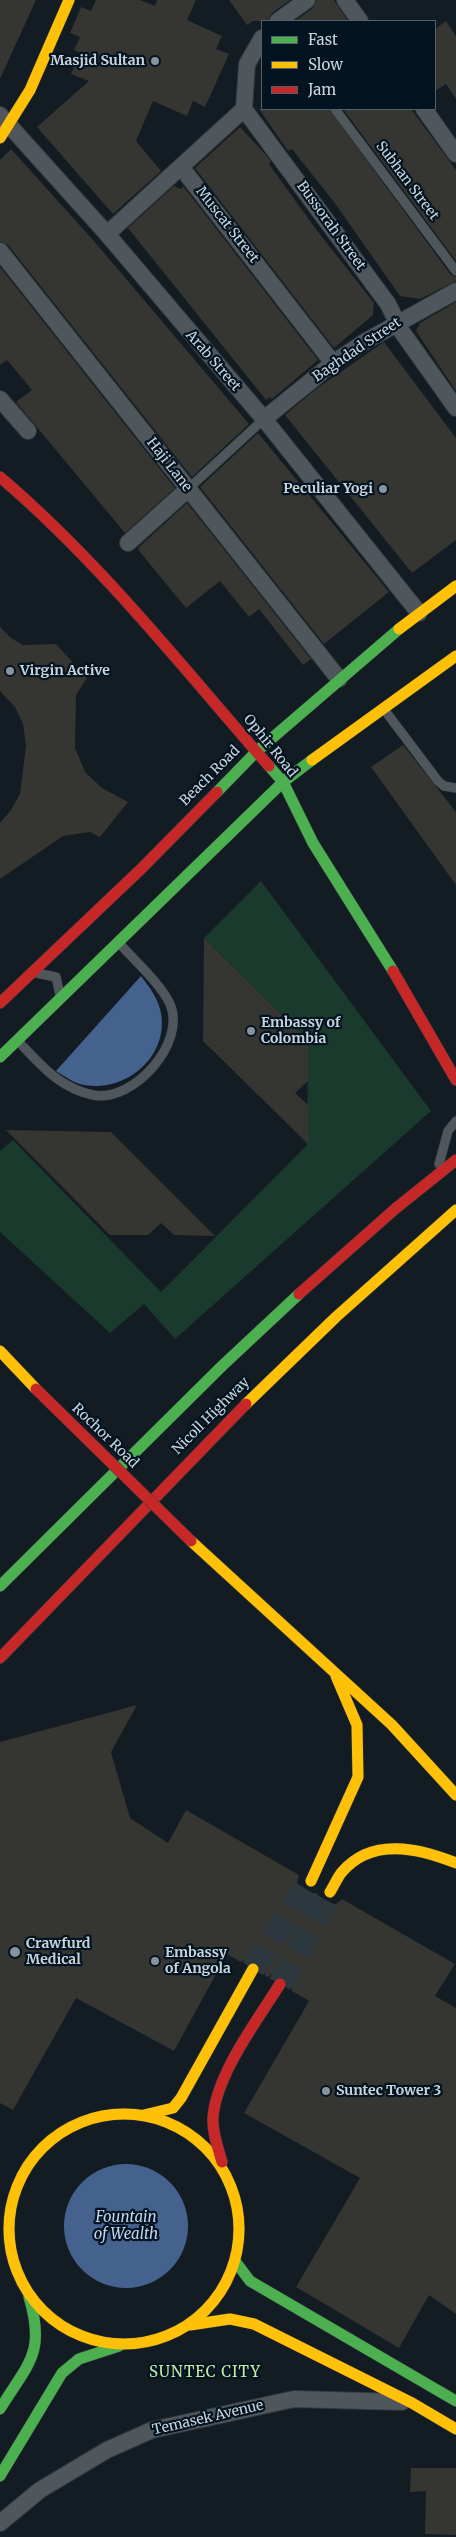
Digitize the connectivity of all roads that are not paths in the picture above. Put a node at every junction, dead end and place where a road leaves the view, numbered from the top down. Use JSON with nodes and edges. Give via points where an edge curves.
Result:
{"nodes":[{"id":1,"x":69,"y":0,"type":"edge"},
{"id":2,"x":306,"y":0,"type":"edge"},
{"id":3,"x":345,"y":0,"type":"edge"},
{"id":4,"x":279,"y":20,"type":"edge"},
{"id":5,"x":359,"y":20,"type":"edge"},
{"id":6,"x":261,"y":40,"type":"edge"},
{"id":7,"x":244,"y":109,"type":"junction"},
{"id":8,"x":336,"y":110,"type":"edge"},
{"id":9,"x":425,"y":110,"type":"edge"},
{"id":10,"x":5,"y":120,"type":"edge"},
{"id":11,"x":0,"y":138,"type":"edge"},
{"id":12,"x":456,"y":154,"type":"edge"},
{"id":13,"x":181,"y":166,"type":"junction"},
{"id":14,"x":107,"y":234,"type":"junction"},
{"id":15,"x":0,"y":251,"type":"edge"},
{"id":16,"x":456,"y":271,"type":"edge"},
{"id":17,"x":456,"y":292,"type":"edge"},
{"id":18,"x":396,"y":322,"type":"junction"},
{"id":19,"x":333,"y":363,"type":"junction"},
{"id":20,"x":0,"y":399,"type":"edge"},
{"id":21,"x":456,"y":408,"type":"edge"},
{"id":22,"x":264,"y":419,"type":"junction"},
{"id":23,"x":28,"y":431,"type":"dead end"},
{"id":24,"x":0,"y":477,"type":"edge"},
{"id":25,"x":188,"y":489,"type":"junction"},
{"id":26,"x":128,"y":543,"type":"dead end"},
{"id":27,"x":456,"y":586,"type":"edge"},
{"id":28,"x":419,"y":613,"type":"junction"},
{"id":29,"x":454,"y":660,"type":"edge"},
{"id":30,"x":339,"y":679,"type":"junction"},
{"id":31,"x":383,"y":708,"type":"junction"},
{"id":32,"x":256,"y":752,"type":"junction"},
{"id":33,"x":283,"y":782,"type":"junction"},
{"id":34,"x":456,"y":788,"type":"edge"},
{"id":35,"x":117,"y":941,"type":"junction"},
{"id":36,"x":33,"y":972,"type":"junction"},
{"id":37,"x":61,"y":997,"type":"junction"},
{"id":38,"x":0,"y":1003,"type":"edge"},
{"id":39,"x":17,"y":1040,"type":"junction"},
{"id":40,"x":0,"y":1058,"type":"edge"},
{"id":41,"x":456,"y":1080,"type":"edge"},
{"id":42,"x":456,"y":1121,"type":"edge"},
{"id":43,"x":456,"y":1160,"type":"edge"},
{"id":44,"x":436,"y":1176,"type":"junction"},
{"id":45,"x":456,"y":1210,"type":"edge"},
{"id":46,"x":0,"y":1351,"type":"edge"},
{"id":47,"x":0,"y":1586,"type":"edge"},
{"id":48,"x":0,"y":1658,"type":"edge"},
{"id":49,"x":336,"y":1676,"type":"junction"},
{"id":50,"x":456,"y":1795,"type":"edge"},
{"id":51,"x":456,"y":1863,"type":"edge"},
{"id":52,"x":311,"y":1882,"type":"tunnel mouth"},
{"id":53,"x":330,"y":1892,"type":"tunnel mouth"},
{"id":54,"x":253,"y":1969,"type":"tunnel mouth"},
{"id":55,"x":280,"y":1984,"type":"tunnel mouth"},
{"id":56,"x":144,"y":2115,"type":"junction"},
{"id":57,"x":224,"y":2170,"type":"junction"},
{"id":58,"x":235,"y":2261,"type":"junction"},
{"id":59,"x":28,"y":2293,"type":"junction"},
{"id":60,"x":186,"y":2326,"type":"junction"},
{"id":61,"x":126,"y":2344,"type":"junction"},
{"id":62,"x":456,"y":2401,"type":"edge"},
{"id":63,"x":412,"y":2403,"type":"junction"},
{"id":64,"x":0,"y":2409,"type":"edge"},
{"id":65,"x":456,"y":2429,"type":"edge"},
{"id":66,"x":0,"y":2476,"type":"edge"},
{"id":67,"x":0,"y":2523,"type":"edge"}],
"edges":[{"from":1,"to":10,"type":"main road"},
{"from":2,"to":4,"type":"street"},
{"from":3,"to":5,"type":"street"},
{"from":6,"to":7,"type":"street","via":[[247,64]]},
{"from":7,"to":13,"type":"street"},
{"from":7,"to":18,"type":"street","name":"Bussorah Street","via":[[388,304]]},
{"from":8,"to":16,"type":"lane","name":"Subhan Street"},
{"from":9,"to":12,"type":"street"},
{"from":10,"to":11,"type":"main road"},
{"from":10,"to":14,"type":"street","name":"Arab Street"},
{"from":13,"to":14,"type":"street"},
{"from":13,"to":19,"type":"street","name":"Muscat Street"},
{"from":14,"to":22,"type":"street","name":"Arab Street"},
{"from":15,"to":25,"type":"street","name":"Haji Lane"},
{"from":17,"to":18,"type":"street","name":"Baghdad Street"},
{"from":18,"to":19,"type":"street","name":"Baghdad Street"},
{"from":18,"to":21,"type":"street","name":"Bussorah Street"},
{"from":19,"to":22,"type":"street","name":"Baghdad Street"},
{"from":20,"to":23,"type":"street"},
{"from":22,"to":25,"type":"lane"},
{"from":22,"to":28,"type":"street","name":"Arab Street"},
{"from":24,"to":32,"type":"main road","name":"Ophir Road","via":[[45,515],[180,662]]},
{"from":25,"to":26,"type":"street"},
{"from":25,"to":30,"type":"street","name":"Haji Lane"},
{"from":27,"to":28,"type":"main road","name":"Beach Road"},
{"from":28,"to":30,"type":"main road","name":"Beach Road"},
{"from":29,"to":31,"type":"main road"},
{"from":30,"to":32,"type":"main road","name":"Beach Road"},
{"from":31,"to":33,"type":"main road"},
{"from":31,"to":34,"type":"lane","via":[[438,781]]},
{"from":32,"to":33,"type":"main road","name":"Ophir Road"},
{"from":32,"to":36,"type":"main road","name":"Beach Road"},
{"from":33,"to":35,"type":"main road"},
{"from":33,"to":41,"type":"main road","name":"Ophir Road","via":[[313,843],[382,951]]},
{"from":35,"to":37,"type":"main road"},
{"from":35,"to":39,"type":"lane","via":[[171,1005],[172,1035],[156,1064],[131,1087],[114,1096],[95,1096],[53,1078]]},
{"from":36,"to":37,"type":"lane","via":[[56,977]]},
{"from":36,"to":38,"type":"main road","name":"Beach Road"},
{"from":37,"to":39,"type":"main road"},
{"from":39,"to":40,"type":"main road"},
{"from":42,"to":44,"type":"lane","via":[[448,1131]]},
{"from":43,"to":44,"type":"main road","name":"Nicoll Highway"},
{"from":44,"to":47,"type":"main road","name":"Nicoll Highway","via":[[242,1347]]},
{"from":45,"to":48,"type":"main road","name":"Nicoll Highway","via":[[263,1385]]},
{"from":46,"to":49,"type":"main road","name":"Rochor Road","bridge":true,"via":[[191,1541]]},
{"from":49,"to":50,"type":"main road","name":"Rochor Road","via":[[392,1725]]},
{"from":49,"to":52,"type":"main road","via":[[357,1725],[358,1777]]},
{"from":51,"to":53,"type":"main road","via":[[428,1852],[400,1848],[367,1852],[342,1872]]},
{"from":54,"to":56,"type":"main road","via":[[181,2098],[173,2108]]},
{"from":55,"to":57,"type":"main road","via":[[236,2059],[214,2108],[213,2132]]},
{"from":56,"to":57,"type":"main road","via":[[182,2129],[212,2154]]},
{"from":56,"to":59,"type":"main road","via":[[95,2117],[72,2126],[51,2139],[31,2160],[14,2192],[8,2233],[11,2255]]},
{"from":57,"to":58,"type":"main road","via":[[237,2204],[240,2224]]},
{"from":58,"to":60,"type":"main road","via":[[216,2298]]},
{"from":58,"to":62,"type":"main road","via":[[250,2281]]},
{"from":59,"to":61,"type":"main road","via":[[54,2321],[70,2331],[88,2338]]},
{"from":59,"to":64,"type":"main road","via":[[37,2332],[35,2346]]},
{"from":60,"to":61,"type":"main road","via":[[147,2342]]},
{"from":60,"to":63,"type":"main road","name":"Temasek Avenue","via":[[218,2318],[238,2319]]},
{"from":61,"to":66,"type":"main road","via":[[80,2359],[62,2374]]},
{"from":63,"to":65,"type":"main road","name":"Temasek Avenue"},
{"from":63,"to":67,"type":"street","name":"Temasek Avenue","via":[[294,2399],[152,2430],[107,2450],[40,2490]]}]}
